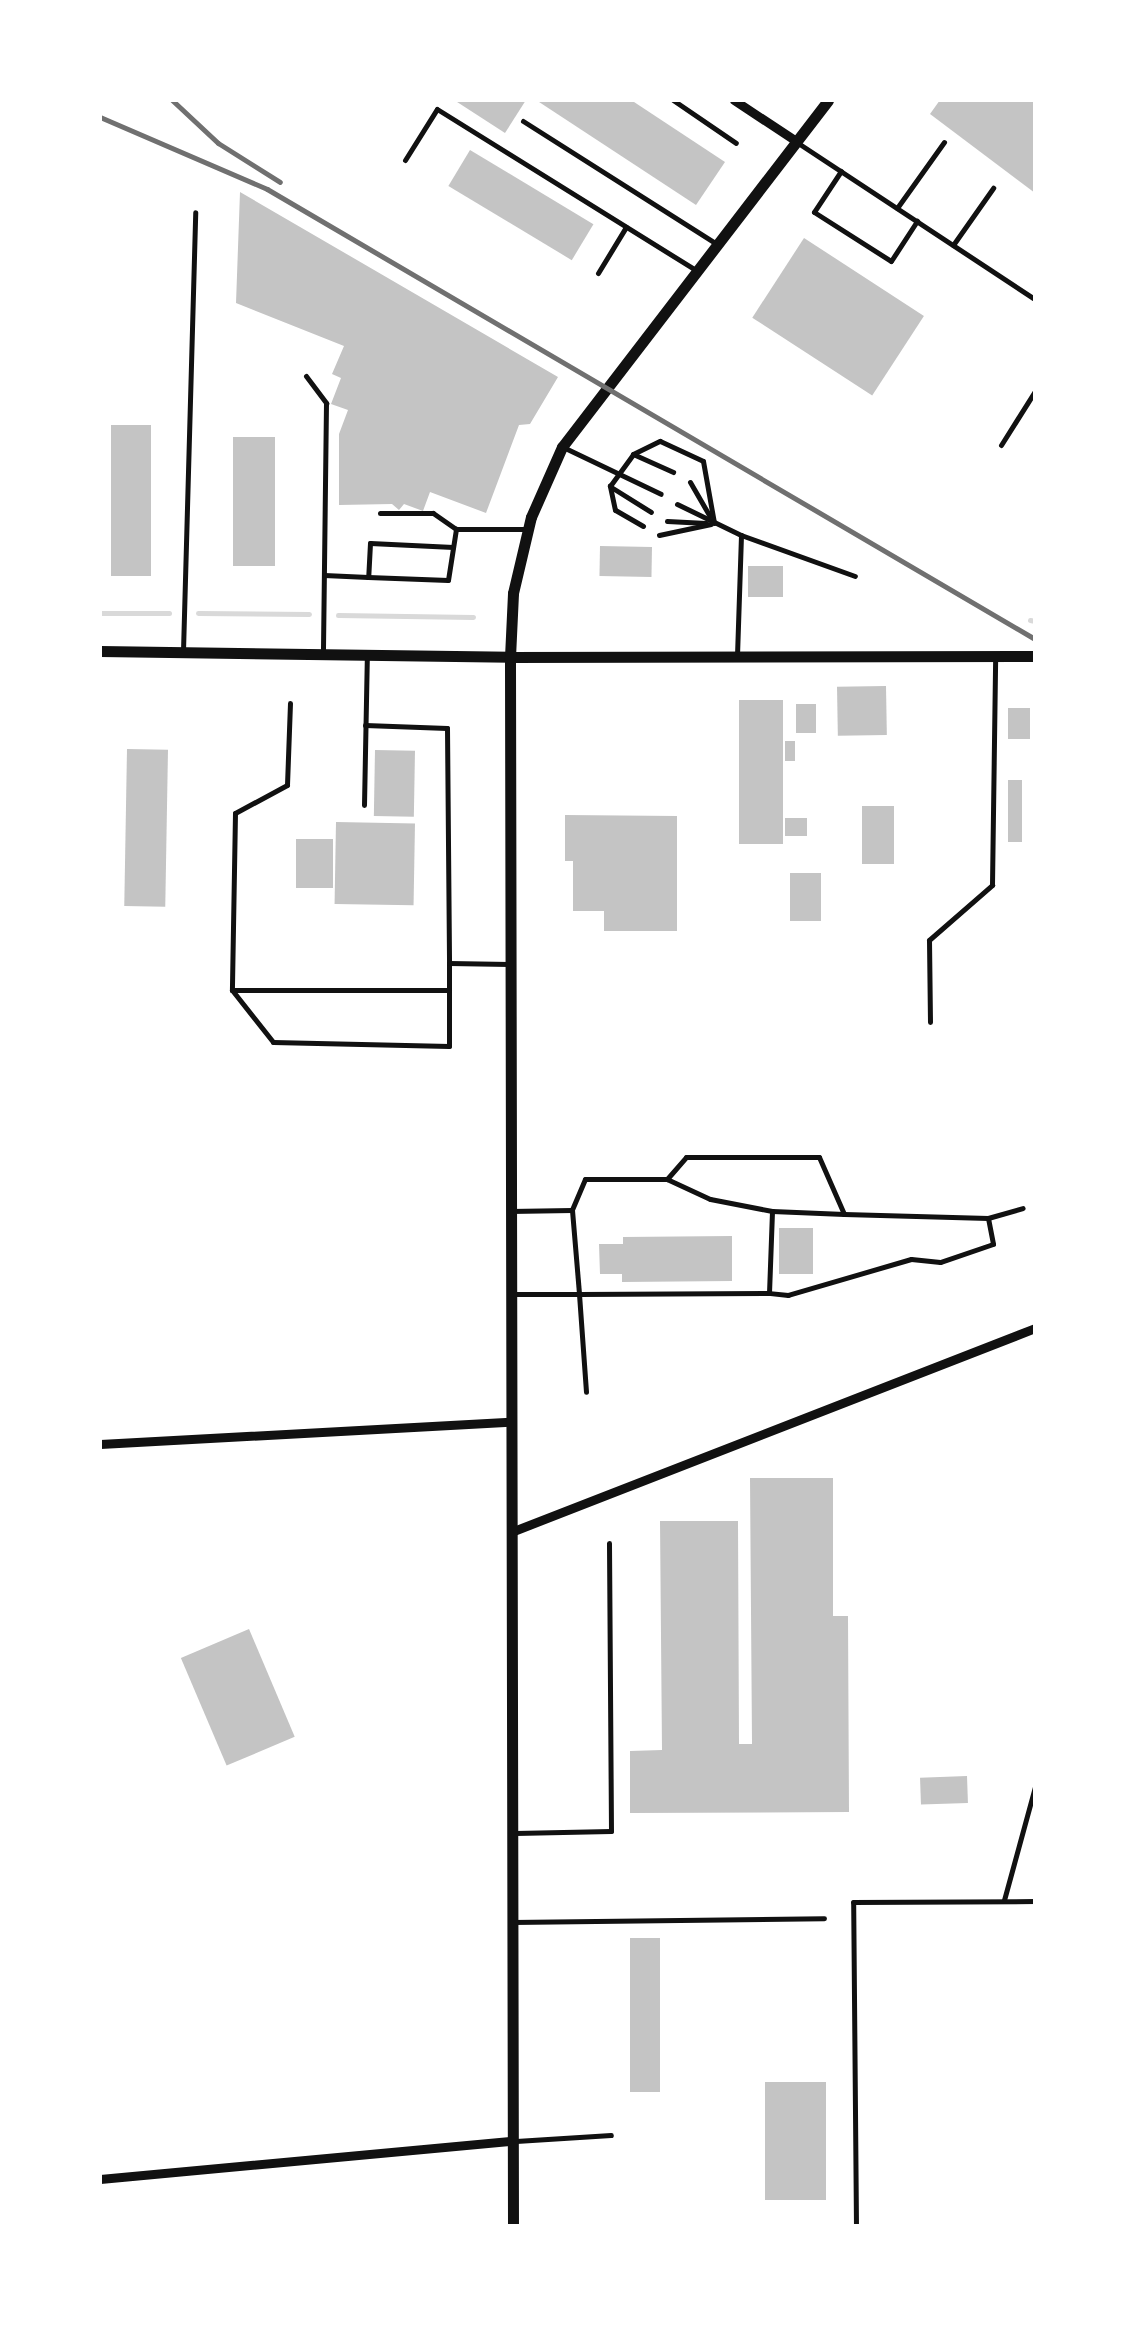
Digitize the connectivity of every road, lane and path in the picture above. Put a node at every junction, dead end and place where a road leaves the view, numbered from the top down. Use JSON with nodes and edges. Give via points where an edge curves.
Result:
{"nodes":[{"id":1,"x":673,"y":100,"type":"edge"},
{"id":2,"x":734,"y":100,"type":"edge"},
{"id":3,"x":828,"y":100,"type":"edge"},
{"id":4,"x":523,"y":121,"type":"dead end"},
{"id":5,"x":796,"y":141,"type":"junction"},
{"id":6,"x":944,"y":142,"type":"dead end"},
{"id":7,"x":736,"y":143,"type":"dead end"},
{"id":8,"x":405,"y":160,"type":"dead end"},
{"id":9,"x":841,"y":170,"type":"junction"},
{"id":10,"x":993,"y":188,"type":"dead end"},
{"id":11,"x":897,"y":208,"type":"junction"},
{"id":12,"x":196,"y":212,"type":"dead end"},
{"id":13,"x":918,"y":221,"type":"junction"},
{"id":14,"x":626,"y":227,"type":"junction"},
{"id":15,"x":717,"y":244,"type":"junction"},
{"id":16,"x":953,"y":245,"type":"junction"},
{"id":17,"x":696,"y":270,"type":"junction"},
{"id":18,"x":598,"y":273,"type":"dead end"},
{"id":19,"x":1035,"y":299,"type":"edge"},
{"id":20,"x":306,"y":376,"type":"dead end"},
{"id":21,"x":1035,"y":392,"type":"edge"},
{"id":22,"x":1000,"y":445,"type":"dead end"},
{"id":23,"x":562,"y":447,"type":"junction"},
{"id":24,"x":633,"y":454,"type":"junction"},
{"id":25,"x":674,"y":472,"type":"dead end"},
{"id":26,"x":620,"y":473,"type":"junction"},
{"id":27,"x":690,"y":482,"type":"dead end"},
{"id":28,"x":610,"y":486,"type":"junction"},
{"id":29,"x":662,"y":494,"type":"dead end"},
{"id":30,"x":677,"y":504,"type":"dead end"},
{"id":31,"x":380,"y":512,"type":"dead end"},
{"id":32,"x":651,"y":512,"type":"dead end"},
{"id":33,"x":667,"y":521,"type":"dead end"},
{"id":34,"x":714,"y":523,"type":"junction"},
{"id":35,"x":642,"y":526,"type":"dead end"},
{"id":36,"x":456,"y":528,"type":"junction"},
{"id":37,"x":528,"y":528,"type":"junction"},
{"id":38,"x":659,"y":535,"type":"dead end"},
{"id":39,"x":741,"y":535,"type":"junction"},
{"id":40,"x":453,"y":547,"type":"junction"},
{"id":41,"x":324,"y":575,"type":"junction"},
{"id":42,"x":854,"y":576,"type":"dead end"},
{"id":43,"x":368,"y":577,"type":"junction"},
{"id":44,"x":100,"y":651,"type":"edge"},
{"id":45,"x":183,"y":651,"type":"junction"},
{"id":46,"x":323,"y":651,"type":"junction"},
{"id":47,"x":367,"y":652,"type":"junction"},
{"id":48,"x":737,"y":656,"type":"junction"},
{"id":49,"x":995,"y":656,"type":"junction"},
{"id":50,"x":1035,"y":656,"type":"edge"},
{"id":51,"x":510,"y":657,"type":"junction"},
{"id":52,"x":290,"y":703,"type":"dead end"},
{"id":53,"x":365,"y":725,"type":"junction"},
{"id":54,"x":364,"y":806,"type":"dead end"},
{"id":55,"x":449,"y":962,"type":"junction"},
{"id":56,"x":510,"y":964,"type":"junction"},
{"id":57,"x":232,"y":990,"type":"junction"},
{"id":58,"x":449,"y":990,"type":"junction"},
{"id":59,"x":930,"y":1022,"type":"dead end"},
{"id":60,"x":666,"y":1179,"type":"junction"},
{"id":61,"x":1023,"y":1208,"type":"dead end"},
{"id":62,"x":572,"y":1210,"type":"junction"},
{"id":63,"x":510,"y":1211,"type":"junction"},
{"id":64,"x":772,"y":1211,"type":"junction"},
{"id":65,"x":844,"y":1214,"type":"junction"},
{"id":66,"x":988,"y":1218,"type":"junction"},
{"id":67,"x":769,"y":1293,"type":"junction"},
{"id":68,"x":510,"y":1294,"type":"junction"},
{"id":69,"x":579,"y":1294,"type":"junction"},
{"id":70,"x":1035,"y":1328,"type":"edge"},
{"id":71,"x":586,"y":1392,"type":"dead end"},
{"id":72,"x":510,"y":1422,"type":"junction"},
{"id":73,"x":100,"y":1444,"type":"edge"},
{"id":74,"x":511,"y":1532,"type":"junction"},
{"id":75,"x":608,"y":1542,"type":"dead end"},
{"id":76,"x":1035,"y":1787,"type":"edge"},
{"id":77,"x":512,"y":1833,"type":"junction"},
{"id":78,"x":1004,"y":1900,"type":"junction"},
{"id":79,"x":1035,"y":1901,"type":"edge"},
{"id":80,"x":824,"y":1918,"type":"dead end"},
{"id":81,"x":512,"y":1922,"type":"junction"},
{"id":82,"x":611,"y":2136,"type":"dead end"},
{"id":83,"x":513,"y":2141,"type":"junction"},
{"id":84,"x":100,"y":2179,"type":"edge"},
{"id":85,"x":514,"y":2226,"type":"edge"},
{"id":86,"x":856,"y":2226,"type":"edge"}],
"edges":[{"from":1,"to":7,"type":"lane"},
{"from":2,"to":5,"type":"street"},
{"from":3,"to":5,"type":"street"},
{"from":4,"to":15,"type":"lane"},
{"from":5,"to":9,"type":"lane"},
{"from":5,"to":15,"type":"street"},
{"from":6,"to":11,"type":"lane"},
{"from":8,"to":14,"type":"lane","via":[[436,109]]},
{"from":9,"to":11,"type":"lane"},
{"from":9,"to":13,"type":"lane","via":[[814,212],[891,262]]},
{"from":10,"to":16,"type":"lane"},
{"from":11,"to":13,"type":"lane"},
{"from":12,"to":45,"type":"lane"},
{"from":13,"to":16,"type":"lane"},
{"from":14,"to":17,"type":"lane"},
{"from":14,"to":18,"type":"lane"},
{"from":15,"to":17,"type":"street"},
{"from":16,"to":19,"type":"lane"},
{"from":17,"to":23,"type":"street"},
{"from":20,"to":41,"type":"lane","via":[[326,403]]},
{"from":21,"to":22,"type":"lane"},
{"from":23,"to":26,"type":"lane"},
{"from":23,"to":37,"type":"street"},
{"from":24,"to":25,"type":"lane"},
{"from":24,"to":26,"type":"lane"},
{"from":24,"to":34,"type":"lane","via":[[660,441],[704,461]]},
{"from":26,"to":28,"type":"lane"},
{"from":26,"to":29,"type":"lane"},
{"from":27,"to":34,"type":"lane"},
{"from":28,"to":32,"type":"lane"},
{"from":28,"to":35,"type":"lane","via":[[615,510]]},
{"from":30,"to":34,"type":"lane"},
{"from":31,"to":36,"type":"lane","via":[[433,513]]},
{"from":33,"to":34,"type":"lane"},
{"from":34,"to":38,"type":"lane"},
{"from":34,"to":39,"type":"lane"},
{"from":36,"to":37,"type":"lane"},
{"from":36,"to":40,"type":"lane"},
{"from":37,"to":51,"type":"street"},
{"from":39,"to":42,"type":"lane"},
{"from":39,"to":48,"type":"lane"},
{"from":40,"to":43,"type":"lane","via":[[448,580]]},
{"from":40,"to":43,"type":"lane","via":[[370,543]]},
{"from":41,"to":43,"type":"lane"},
{"from":41,"to":46,"type":"lane"},
{"from":44,"to":45,"type":"street"},
{"from":45,"to":46,"type":"street"},
{"from":46,"to":47,"type":"street"},
{"from":47,"to":51,"type":"street"},
{"from":47,"to":53,"type":"lane"},
{"from":48,"to":49,"type":"street"},
{"from":48,"to":51,"type":"street"},
{"from":49,"to":50,"type":"street"},
{"from":49,"to":59,"type":"lane","via":[[992,886],[929,940]]},
{"from":51,"to":56,"type":"street"},
{"from":52,"to":57,"type":"lane","via":[[287,785],[235,814]]},
{"from":53,"to":54,"type":"lane"},
{"from":53,"to":55,"type":"lane","via":[[447,728]]},
{"from":55,"to":56,"type":"lane"},
{"from":55,"to":58,"type":"lane"},
{"from":56,"to":63,"type":"street"},
{"from":57,"to":58,"type":"lane"},
{"from":57,"to":58,"type":"lane","via":[[273,1042],[449,1046]]},
{"from":60,"to":62,"type":"lane","via":[[585,1180]]},
{"from":60,"to":64,"type":"lane","via":[[710,1199]]},
{"from":60,"to":65,"type":"lane","via":[[686,1157],[819,1157]]},
{"from":61,"to":66,"type":"lane"},
{"from":62,"to":63,"type":"lane"},
{"from":62,"to":69,"type":"lane"},
{"from":63,"to":68,"type":"street"},
{"from":64,"to":65,"type":"lane"},
{"from":64,"to":67,"type":"lane"},
{"from":65,"to":66,"type":"lane"},
{"from":66,"to":67,"type":"lane","via":[[993,1244],[958,1256],[911,1260],[788,1295]]},
{"from":67,"to":69,"type":"lane"},
{"from":68,"to":69,"type":"lane"},
{"from":68,"to":72,"type":"street"},
{"from":69,"to":71,"type":"lane"},
{"from":70,"to":74,"type":"street"},
{"from":72,"to":73,"type":"street"},
{"from":72,"to":74,"type":"street"},
{"from":74,"to":77,"type":"street"},
{"from":75,"to":77,"type":"lane","via":[[611,1830]]},
{"from":76,"to":78,"type":"lane"},
{"from":77,"to":81,"type":"street"},
{"from":78,"to":79,"type":"lane"},
{"from":78,"to":86,"type":"lane","via":[[853,1902]]},
{"from":80,"to":81,"type":"lane"},
{"from":81,"to":83,"type":"street"},
{"from":82,"to":83,"type":"lane"},
{"from":83,"to":84,"type":"street"},
{"from":83,"to":85,"type":"street"}]}
